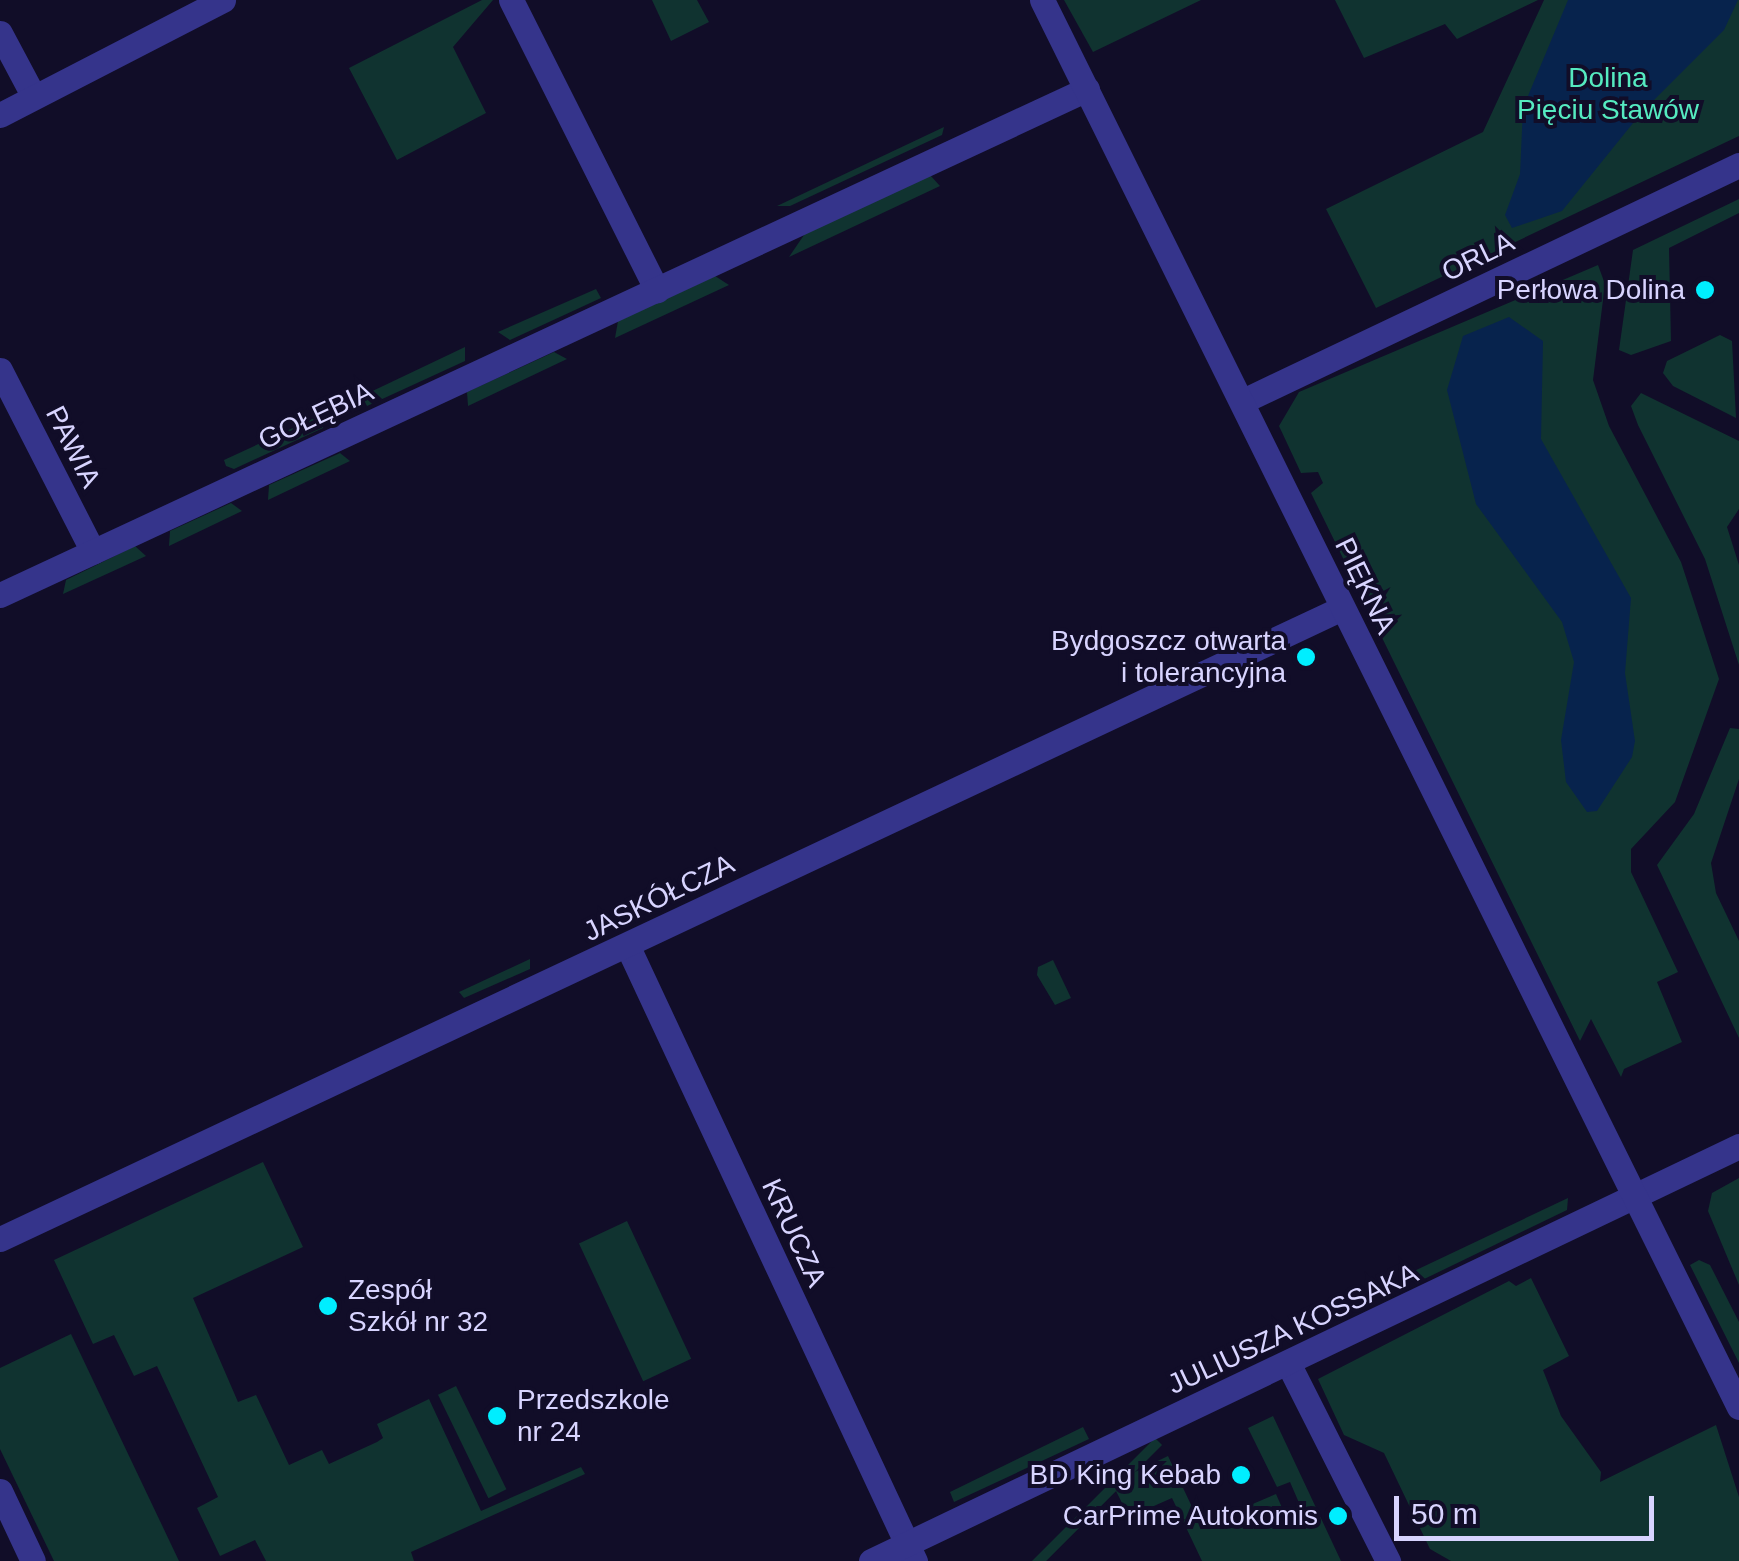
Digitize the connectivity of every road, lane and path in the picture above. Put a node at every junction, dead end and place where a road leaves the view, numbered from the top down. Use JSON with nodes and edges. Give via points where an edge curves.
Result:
{"nodes":[{"id":1,"x":223,"y":0,"type":"edge"},
{"id":2,"x":511,"y":0,"type":"edge"},
{"id":3,"x":1042,"y":0,"type":"edge"},
{"id":4,"x":0,"y":32,"type":"edge"},
{"id":5,"x":1087,"y":89,"type":"junction"},
{"id":6,"x":34,"y":98,"type":"junction"},
{"id":7,"x":0,"y":115,"type":"edge"},
{"id":8,"x":1739,"y":165,"type":"edge"},
{"id":9,"x":657,"y":290,"type":"junction"},
{"id":10,"x":0,"y":370,"type":"edge"},
{"id":11,"x":1243,"y":401,"type":"junction"},
{"id":12,"x":93,"y":552,"type":"junction"},
{"id":13,"x":0,"y":595,"type":"edge"},
{"id":14,"x":1342,"y":608,"type":"junction"},
{"id":15,"x":628,"y":947,"type":"junction"},
{"id":16,"x":1739,"y":1146,"type":"edge"},
{"id":17,"x":1635,"y":1198,"type":"junction"},
{"id":18,"x":0,"y":1239,"type":"edge"},
{"id":19,"x":1289,"y":1365,"type":"junction"},
{"id":20,"x":1739,"y":1406,"type":"edge"},
{"id":21,"x":0,"y":1491,"type":"edge"},
{"id":22,"x":911,"y":1552,"type":"edge"},
{"id":23,"x":32,"y":1561,"type":"edge"},
{"id":24,"x":871,"y":1561,"type":"edge"},
{"id":25,"x":1388,"y":1561,"type":"edge"}],
"edges":[{"from":1,"to":6,"type":"street"},
{"from":2,"to":9,"type":"street"},
{"from":3,"to":5,"type":"street","name":"PIĘKNA"},
{"from":4,"to":6,"type":"street"},
{"from":5,"to":9,"type":"street","name":"GOŁĘBIA"},
{"from":5,"to":11,"type":"street","name":"PIĘKNA"},
{"from":6,"to":7,"type":"street"},
{"from":8,"to":11,"type":"street","name":"ORLA"},
{"from":9,"to":12,"type":"street","name":"GOŁĘBIA"},
{"from":10,"to":12,"type":"street","name":"PAWIA"},
{"from":11,"to":14,"type":"street","name":"PIĘKNA"},
{"from":12,"to":13,"type":"street","name":"GOŁĘBIA"},
{"from":14,"to":15,"type":"street","name":"JASKÓŁCZA"},
{"from":14,"to":17,"type":"street","name":"PIĘKNA"},
{"from":15,"to":18,"type":"street","name":"JASKÓŁCZA"},
{"from":15,"to":22,"type":"street","name":"KRUCZA"},
{"from":16,"to":17,"type":"street","name":"JULIUSZA KOSSAKA"},
{"from":17,"to":19,"type":"street","name":"JULIUSZA KOSSAKA"},
{"from":17,"to":20,"type":"street","name":"PIĘKNA"},
{"from":19,"to":22,"type":"street","name":"JULIUSZA KOSSAKA"},
{"from":19,"to":25,"type":"street"},
{"from":21,"to":23,"type":"street"},
{"from":22,"to":24,"type":"street","name":"JULIUSZA KOSSAKA"}]}
